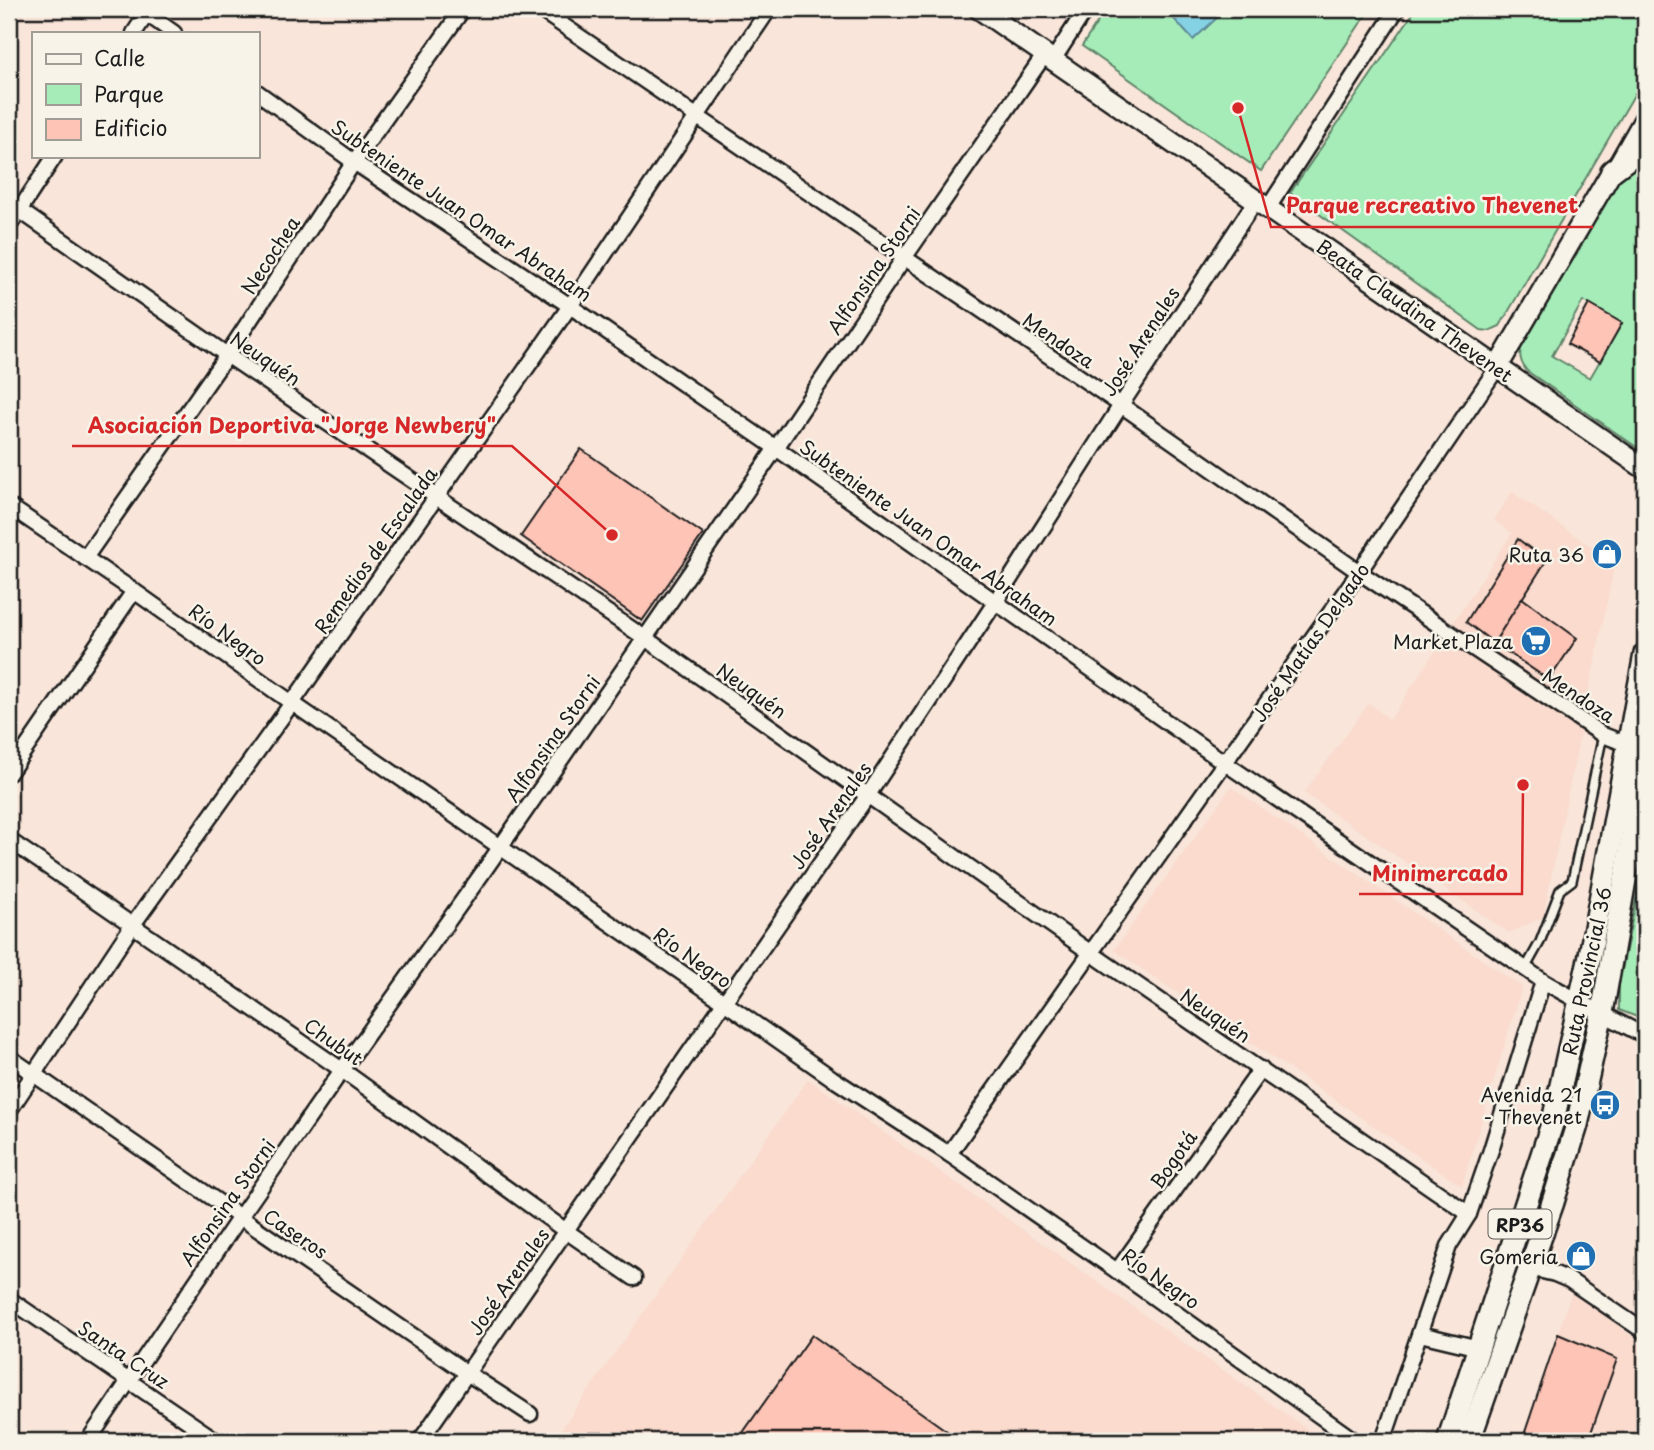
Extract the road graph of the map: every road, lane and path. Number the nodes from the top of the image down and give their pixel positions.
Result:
1 (463, 9) edge
2 (539, 9) edge
3 (769, 9) edge
4 (979, 9) edge
5 (1086, 9) edge
6 (1397, 9) edge
7 (145, 10) edge
8 (134, 32) edge
9 (173, 32) edge
10 (1049, 57) junction
11 (259, 93) edge
12 (1645, 114) edge
13 (696, 117) junction
14 (1645, 146) edge
15 (53, 158) edge
16 (354, 162) junction
17 (1612, 171) junction
18 (1262, 204) junction
19 (14, 206) edge
20 (9, 226) edge
21 (904, 258) junction
22 (570, 306) junction
23 (227, 355) junction
24 (1497, 368) junction
25 (1121, 405) junction
26 (776, 448) junction
27 (1645, 469) edge
28 (436, 497) junction
29 (9, 506) edge
30 (85, 558) junction
31 (1359, 572) junction
32 (134, 591) junction
33 (996, 601) junction
34 (645, 638) junction
35 (1645, 654) edge
36 (292, 703) junction
37 (1603, 735) junction
38 (1629, 745) junction
39 (1225, 764) junction
40 (1645, 764) edge
41 (9, 773) edge
42 (867, 795) junction
43 (1645, 811) edge
44 (9, 840) edge
45 (499, 847) junction
46 (1624, 886) junction
47 (132, 926) junction
48 (1091, 953) junction
49 (1525, 969) junction
50 (1543, 981) junction
51 (724, 1002) junction
52 (1579, 1003) junction
53 (1602, 1013) junction
54 (1645, 1036) edge
55 (9, 1057) edge
56 (1261, 1069) junction
57 (342, 1070) junction
58 (34, 1075) junction
59 (9, 1111) edge
60 (949, 1154) junction
61 (1469, 1214) junction
62 (240, 1217) junction
63 (566, 1231) junction
64 (1530, 1268) junction
65 (1117, 1271) junction
66 (634, 1278) dead end
67 (9, 1299) edge
68 (1645, 1332) edge
69 (1420, 1334) junction
70 (1479, 1348) junction
71 (467, 1373) junction
72 (128, 1380) junction
73 (530, 1414) dead end
74 (88, 1441) edge
75 (216, 1441) edge
76 (420, 1441) edge
77 (1355, 1441) edge
78 (1383, 1441) edge
79 (1448, 1441) edge
80 (1469, 1441) edge

1 - 16 street, Necochea
2 - 13 street, Mendoza
3 - 13 street, Remedios de Escalada
4 - 10 main road, Beata Claudina Thevenet
5 - 10 street, Alfonsina Storni
6 - 18 street, José Arenales
7 - 8 street
7 - 9 street
10 - 18 main road, Beata Claudina Thevenet
10 - 21 street, Alfonsina Storni
11 - 16 street, Subteniente Juan Omar Abraham
12 - 17 street, José Matías Delgado
13 - 21 street, Mendoza
13 - 22 street, Remedios de Escalada
14 - 17 main road
15 - 19 street
16 - 22 street, Subteniente Juan Omar Abraham
16 - 23 street, Necochea
17 - 24 main road, José Matías Delgado
18 - 24 main road, Beata Claudina Thevenet
18 - 25 street, José Arenales
19 - 20 street
19 - 23 street, Neuquén
21 - 25 street, Mendoza
21 - 26 street, Alfonsina Storni
22 - 26 street, Subteniente Juan Omar Abraham
22 - 28 street, Remedios de Escalada
23 - 28 street, Neuquén
23 - 30 street, Necochea
24 - 27 main road, Beata Claudina Thevenet
24 - 31 street, José Matías Delgado
25 - 31 street, Mendoza
25 - 33 street, José Arenales
26 - 33 street, Subteniente Juan Omar Abraham
26 - 34 street, Alfonsina Storni
28 - 34 street, Neuquén
28 - 36 street, Remedios de Escalada
29 - 30 street, Río Negro
30 - 32 street, Río Negro
31 - 37 street, Mendoza
31 - 39 street, José Matías Delgado
32 - 36 street, Río Negro
32 - 41 street
33 - 39 street, Subteniente Juan Omar Abraham
33 - 42 street, José Arenales
34 - 42 street, Neuquén
34 - 45 street, Alfonsina Storni
35 - 38 main road, Ruta Provincial 36 / RP36
36 - 45 street, Río Negro
36 - 47 street, Remedios de Escalada
37 - 38 street, Mendoza
37 - 49 lane
38 - 52 main road, Ruta Provincial 36 / RP36
39 - 48 street, José Matías Delgado
39 - 49 street, Subteniente Juan Omar Abraham
40 - 46 main road, Ruta Provincial 36 / RP36
42 - 48 street, Neuquén
42 - 51 street, José Arenales
43 - 46 main road
44 - 47 street, Chubut
45 - 51 street, Río Negro
45 - 57 street, Alfonsina Storni
46 - 53 main road, Ruta Provincial 36 / RP36
47 - 57 street, Chubut
47 - 58 street, Remedios de Escalada
48 - 56 street, Neuquén
48 - 60 street, José Matías Delgado
49 - 50 street, Subteniente Juan Omar Abraham
50 - 52 street, Subteniente Juan Omar Abraham
50 - 61 street
51 - 60 street, Río Negro
51 - 63 street, José Arenales
52 - 53 street, Subteniente Juan Omar Abraham
52 - 70 main road, Ruta Provincial 36 / RP36
53 - 54 street, Subteniente Juan Omar Abraham
53 - 64 main road, Ruta Provincial 36 / RP36
55 - 58 street, Caseros
56 - 61 street, Neuquén
56 - 65 street, Bogotá
57 - 62 street, Alfonsina Storni
57 - 63 street, Chubut
58 - 59 street, Remedios de Escalada
58 - 62 street, Caseros
60 - 65 street, Río Negro
61 - 69 street
62 - 71 street, Caseros
62 - 72 street, Alfonsina Storni
63 - 66 street, Chubut
63 - 71 street, José Arenales
64 - 68 street
64 - 80 main road, Ruta Provincial 36 / RP36
65 - 77 street, Río Negro
67 - 72 street, Santa Cruz
69 - 70 street
69 - 78 street
70 - 79 main road, Ruta Provincial 36 / RP36
71 - 73 street, Caseros
71 - 76 street, José Arenales
72 - 74 street, Alfonsina Storni
72 - 75 street, Santa Cruz

